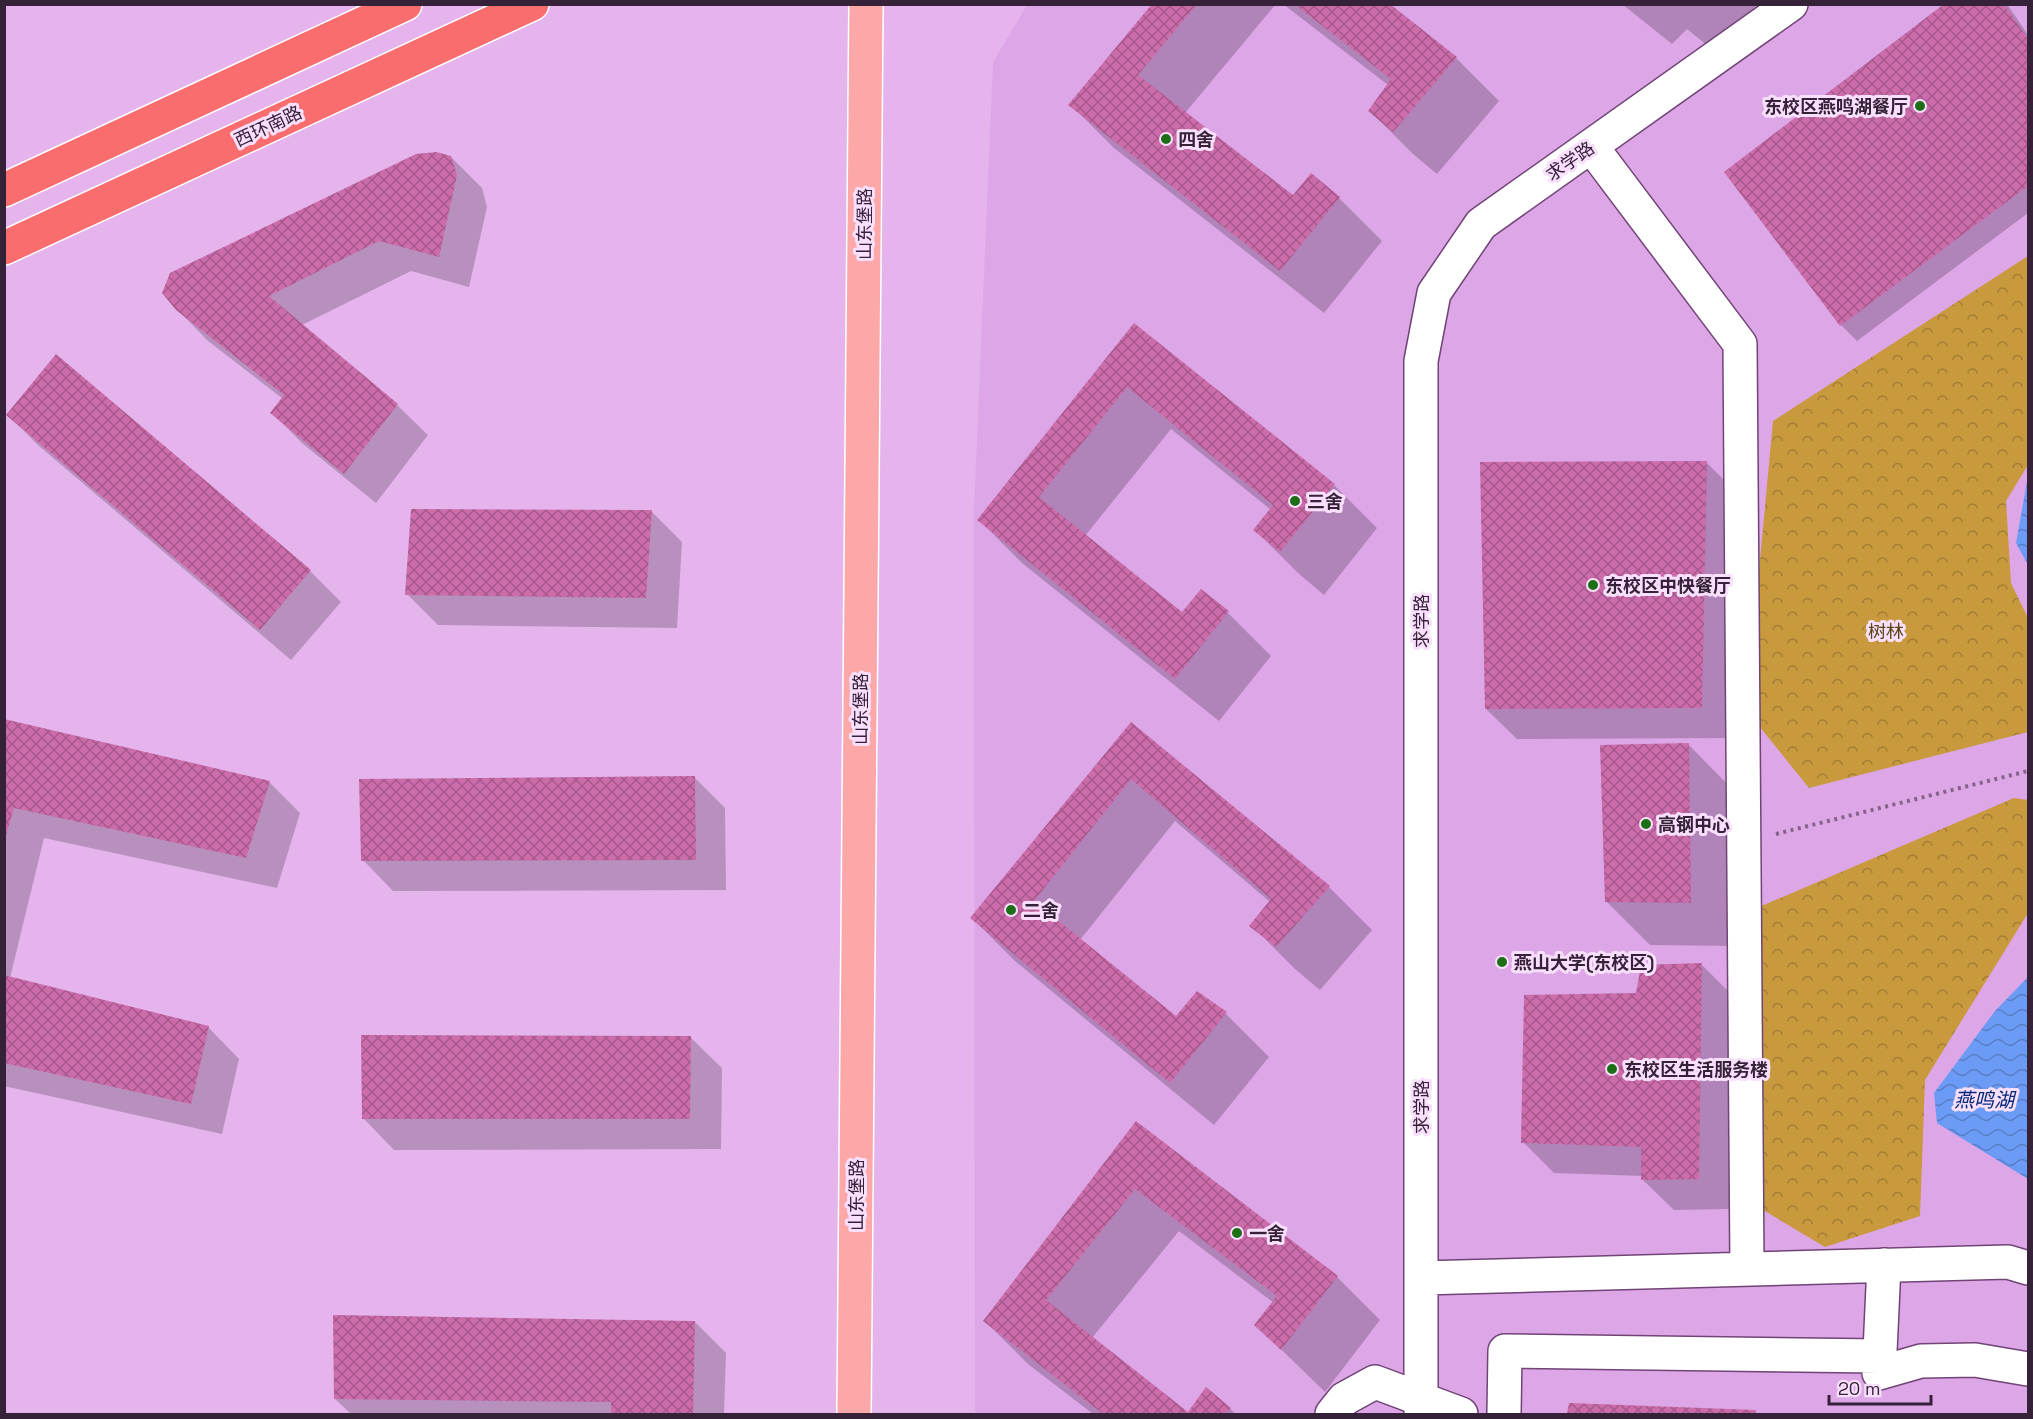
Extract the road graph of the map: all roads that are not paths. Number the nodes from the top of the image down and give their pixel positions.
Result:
1 (405, 4) edge
2 (532, 4) edge
3 (866, 4) edge
4 (1791, 4) edge
5 (1591, 146) junction
6 (4, 190) edge
7 (4, 249) edge
8 (1884, 1265) junction
9 (1747, 1268) junction
10 (2028, 1268) edge
11 (1421, 1278) junction
12 (1880, 1356) junction
13 (2028, 1369) edge
14 (1421, 1407) edge
15 (854, 1414) edge
16 (1332, 1414) edge
17 (1461, 1414) edge
18 (1504, 1414) edge

1 - 6 highway
2 - 7 highway, 西环南路
3 - 15 main road, 山东堡路
4 - 5 street, 求学路
5 - 9 street
5 - 11 street, 求学路
8 - 9 street
8 - 10 street
8 - 12 street
9 - 11 street
11 - 14 street, 求学路
12 - 13 street
12 - 18 street
14 - 16 street
14 - 17 street

